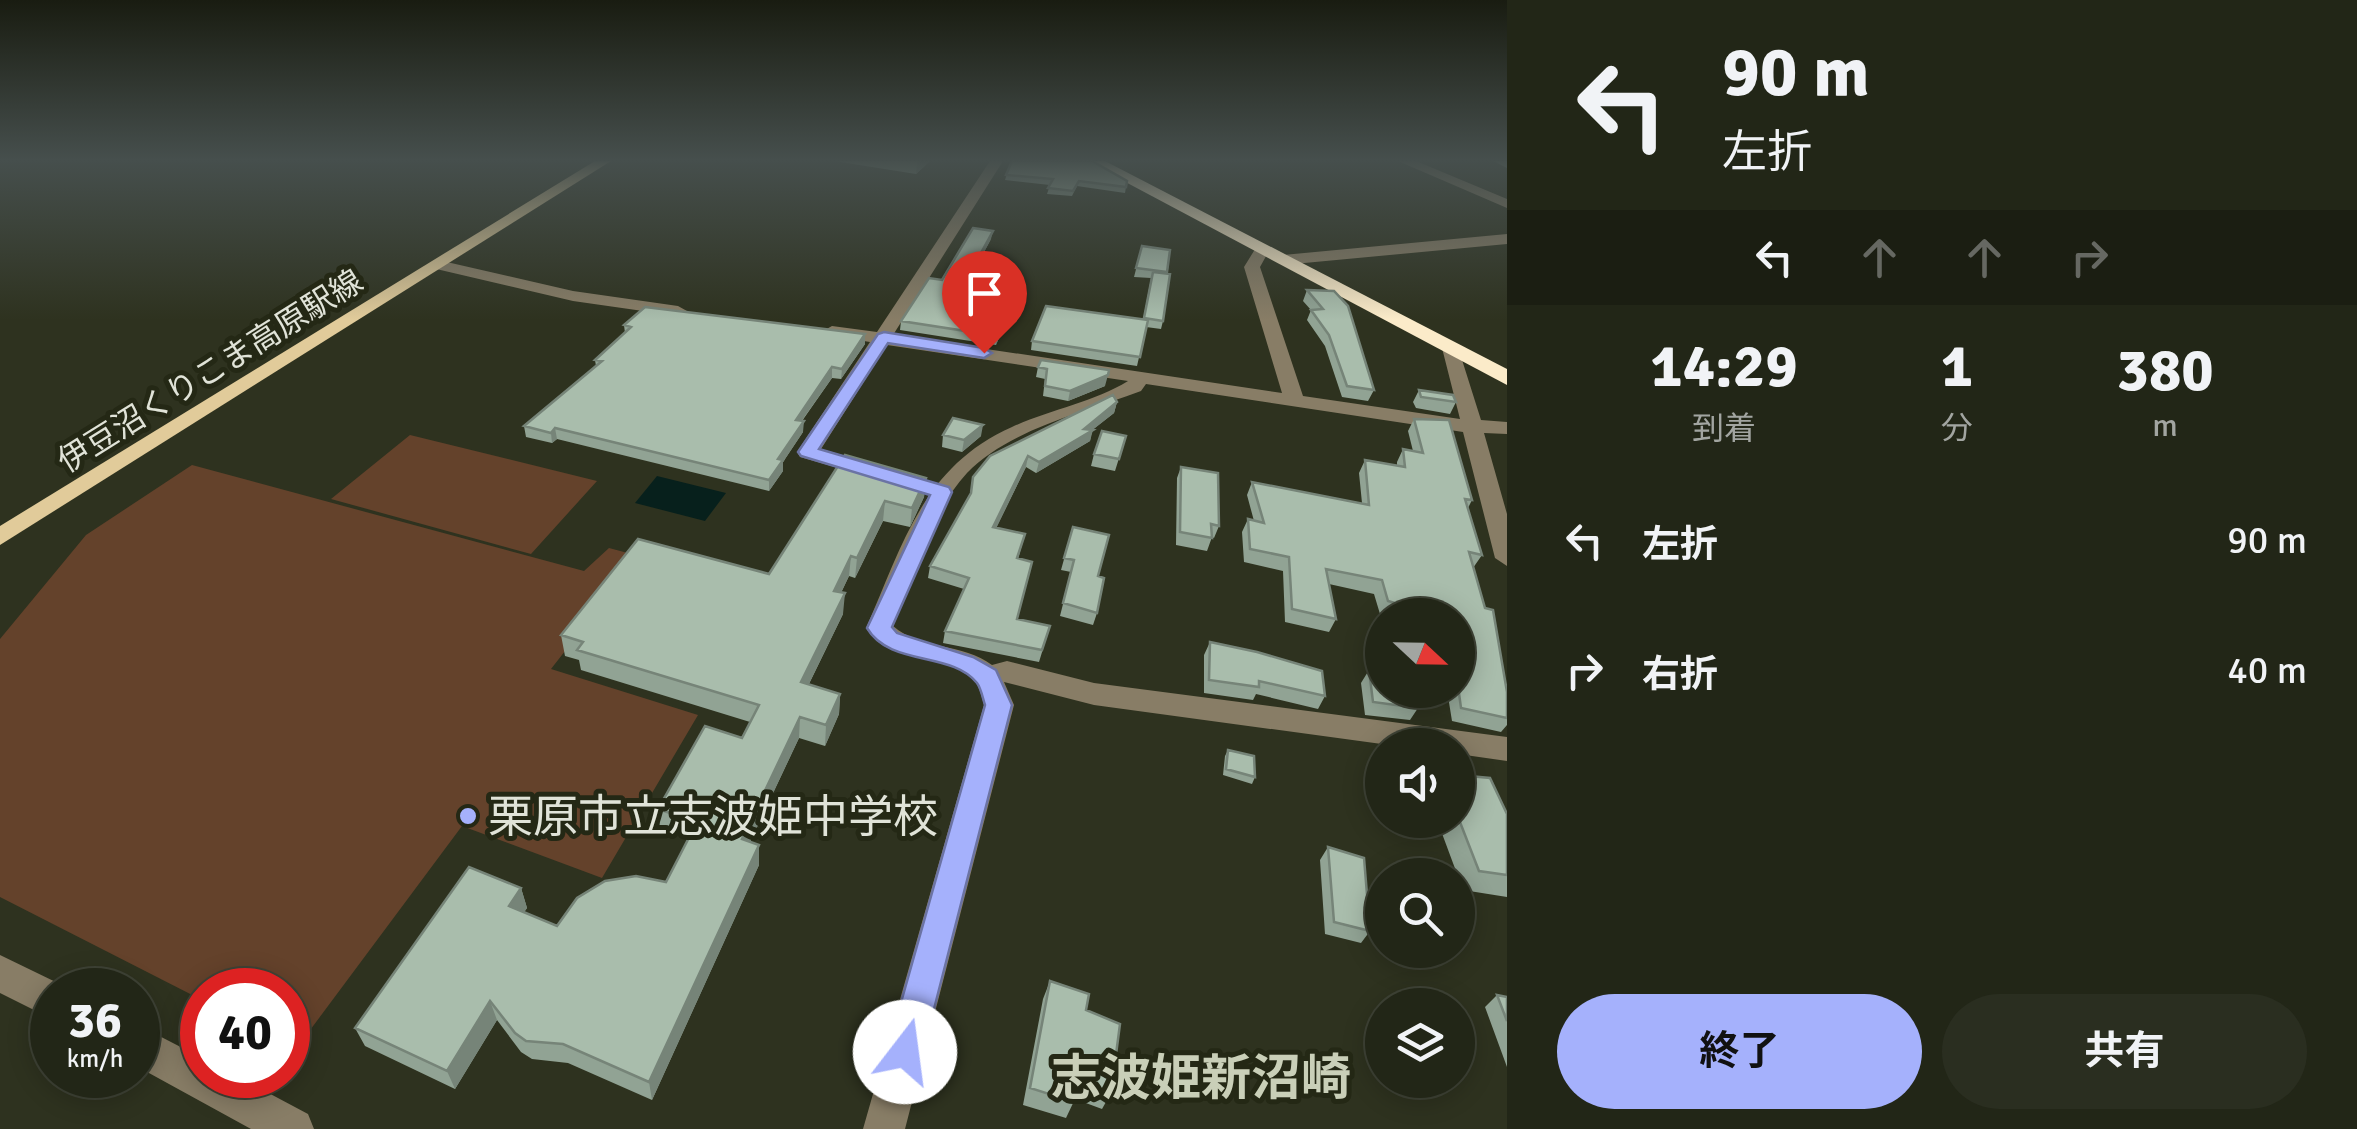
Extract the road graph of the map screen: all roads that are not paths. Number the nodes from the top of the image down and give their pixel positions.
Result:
1 (521, 214) edge
2 (964, 214) edge
3 (1193, 214) edge
4 (1507, 238) edge
5 (1262, 249) junction
6 (1283, 260) junction
7 (438, 265) junction
8 (688, 312) edge
9 (806, 327) edge
10 (884, 337) junction
11 (1450, 348) junction
12 (1141, 375) junction
13 (1507, 378) edge
14 (1294, 398) junction
15 (1470, 424) junction
16 (1507, 428) edge
17 (892, 477) edge
18 (0, 537) edge
19 (1507, 558) edge
20 (987, 676) junction
21 (1507, 749) edge
22 (0, 972) edge
23 (30, 988) edge
24 (160, 1058) edge
25 (293, 1129) edge
26 (884, 1129) edge

1 - 7 main road, 伊豆沼くりこま高原駅線
2 - 10 street
3 - 5 highway
4 - 6 street
5 - 6 highway
5 - 14 street
6 - 11 highway
7 - 8 street
7 - 18 main road, 伊豆沼くりこま高原駅線
9 - 10 street
10 - 12 street
10 - 17 street
11 - 13 highway
11 - 15 street
12 - 14 street
12 - 20 street
14 - 15 street
15 - 16 street
15 - 19 street
20 - 21 street
20 - 26 street
22 - 23 street
24 - 25 street

